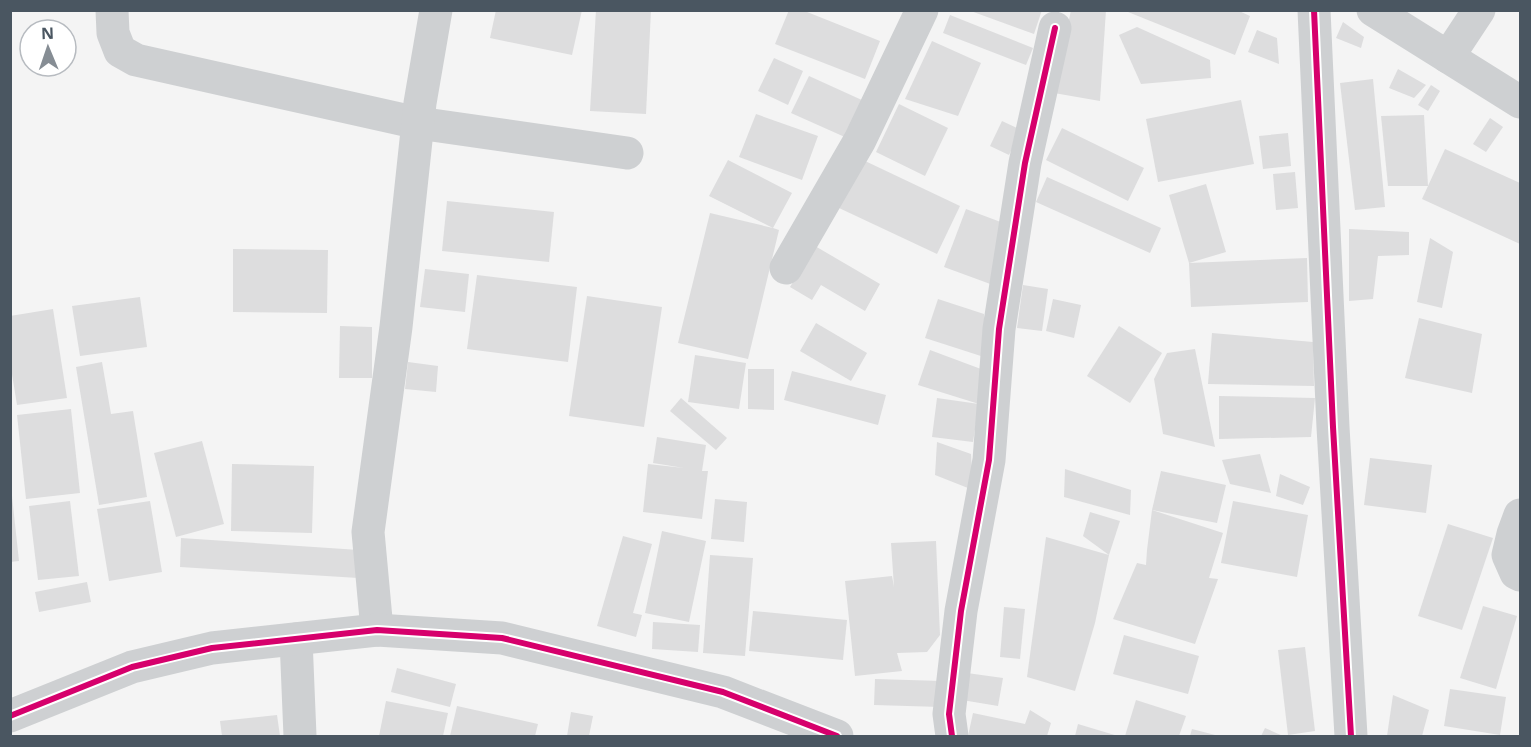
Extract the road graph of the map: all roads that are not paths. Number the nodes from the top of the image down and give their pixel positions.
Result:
1 (112, 10) edge
2 (436, 10) edge
3 (922, 10) edge
4 (1314, 10) edge
5 (1373, 10) edge
6 (1479, 10) edge
7 (1055, 28) dead end
8 (1448, 57) junction
9 (1521, 102) edge
10 (418, 123) junction
11 (627, 153) dead end
12 (786, 268) dead end
13 (1521, 514) edge
14 (1521, 575) edge
15 (376, 630) junction
16 (296, 639) junction
17 (10, 716) edge
18 (300, 736) edge
19 (837, 736) edge
20 (952, 736) edge
21 (1351, 736) edge

1 - 10 street
2 - 10 street
3 - 12 street
4 - 21 street
5 - 8 street
6 - 8 street
7 - 20 street
8 - 9 street
10 - 11 street
10 - 15 street
13 - 14 street
15 - 16 street
15 - 19 street
16 - 17 street
16 - 18 street

